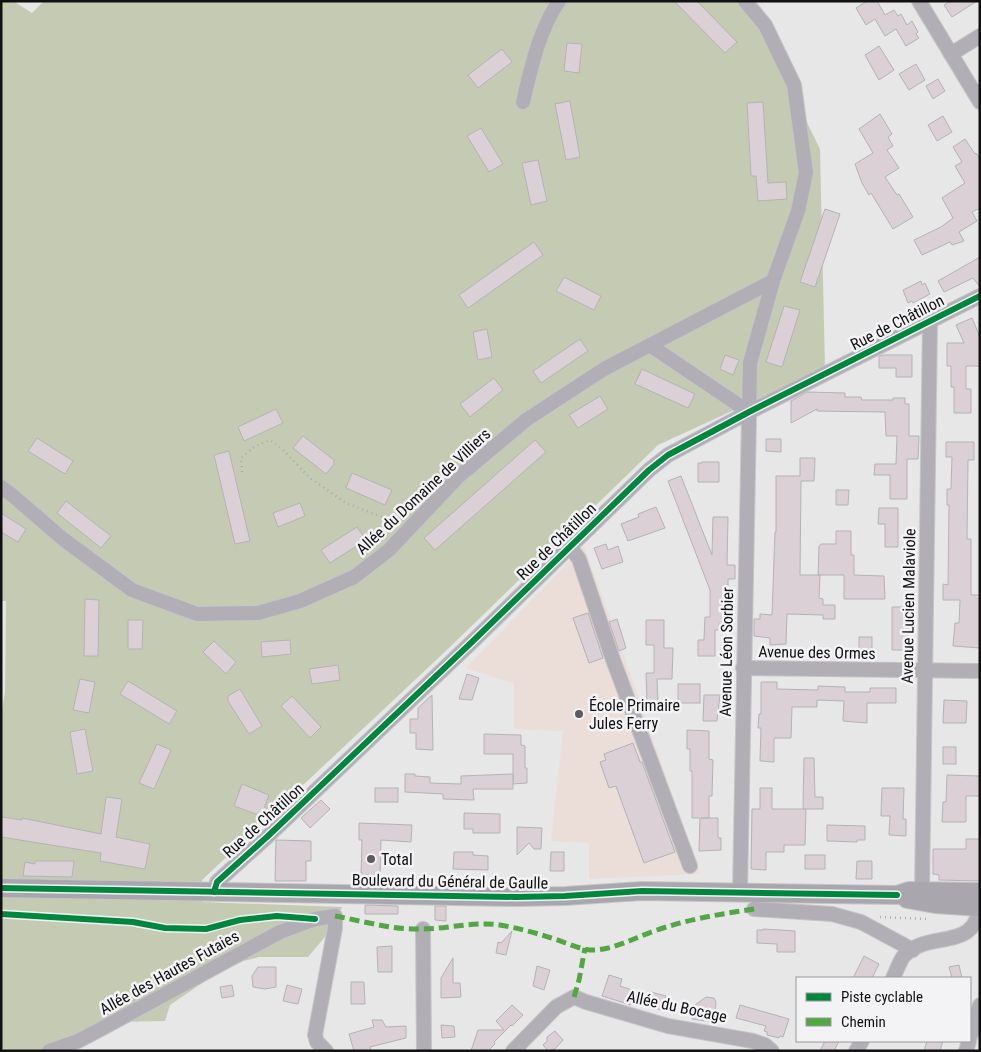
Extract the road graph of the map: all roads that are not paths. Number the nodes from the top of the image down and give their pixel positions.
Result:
1 (560, 1) edge
2 (745, 1) edge
3 (919, 1) edge
4 (980, 36) edge
5 (950, 54) junction
6 (523, 102) dead end
7 (980, 102) edge
8 (773, 281) junction
9 (980, 296) edge
10 (930, 321) junction
11 (651, 346) junction
12 (749, 412) junction
13 (1, 487) edge
14 (570, 547) junction
15 (743, 668) junction
16 (925, 670) junction
17 (980, 670) edge
18 (690, 866) dead end
19 (1, 888) edge
20 (922, 891) junction
21 (214, 892) junction
22 (740, 892) junction
23 (980, 892) edge
24 (897, 894) junction
25 (980, 901) edge
26 (980, 907) edge
27 (754, 909) dead end
28 (423, 930) dead end
29 (913, 950) junction
30 (893, 977) edge
31 (980, 1004) edge
32 (971, 1034) edge
33 (49, 1051) edge
34 (326, 1051) edge
35 (424, 1051) edge
36 (512, 1051) edge
37 (772, 1051) edge

1 - 6 street
2 - 8 street
3 - 5 street
4 - 5 street
5 - 7 street
8 - 11 street, Allée du Domaine de Villiers
8 - 12 street
9 - 10 street, Rue de Châtillon
10 - 12 street, Rue de Châtillon
10 - 16 street, Avenue Lucien Malaviole
11 - 12 street
11 - 13 street, Allée du Domaine de Villiers
12 - 14 street, Rue de Châtillon
12 - 15 street, Avenue Léon Sorbier
14 - 18 street
14 - 21 street, Rue de Châtillon
15 - 16 street, Avenue des Ormes
15 - 22 street, Avenue Léon Sorbier
16 - 17 street, Avenue des Ormes
16 - 20 street, Avenue Lucien Malaviole
19 - 21 main road, Boulevard du Général de Gaulle
20 - 23 main road, Boulevard du Général de Gaulle
20 - 24 main road, Boulevard du Général de Gaulle
21 - 22 main road, Boulevard du Général de Gaulle
22 - 24 main road, Boulevard du Général de Gaulle
24 - 26 main road, Boulevard du Général de Gaulle
25 - 26 street
26 - 29 street
27 - 29 street
28 - 35 street
29 - 30 street
31 - 32 street
33 - 34 street, Allée des Hautes Futaies
36 - 37 street, Allée du Bocage

